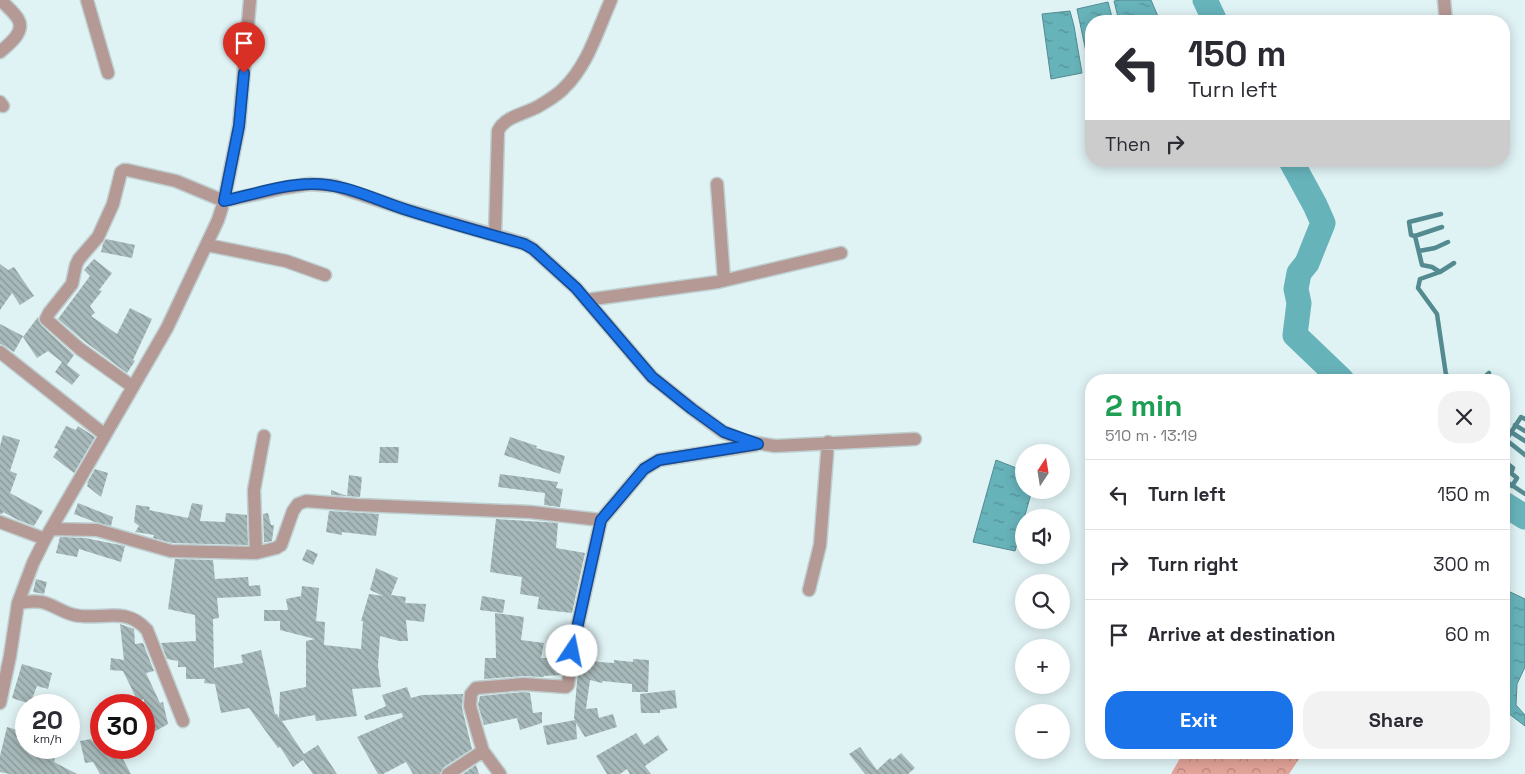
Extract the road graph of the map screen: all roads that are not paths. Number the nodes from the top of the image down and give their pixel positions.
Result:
1 (1, 0) edge
2 (86, 0) edge
3 (250, 0) edge
4 (611, 0) edge
5 (1444, 0) edge
6 (1445, 15) edge
7 (0, 52) edge
8 (108, 73) dead end
9 (717, 184) dead end
10 (224, 201) junction
11 (495, 235) junction
12 (207, 245) junction
13 (841, 253) dead end
14 (325, 275) dead end
15 (724, 280) junction
16 (586, 300) junction
17 (0, 352) edge
18 (133, 387) junction
19 (105, 435) junction
20 (264, 436) dead end
21 (915, 439) dead end
22 (828, 442) junction
23 (758, 444) junction
24 (601, 520) junction
25 (0, 522) edge
26 (48, 534) junction
27 (256, 553) junction
28 (809, 590) dead end
29 (18, 602) junction
30 (0, 702) edge
31 (183, 721) dead end
32 (483, 752) junction
33 (448, 774) edge
34 (500, 774) edge

1 - 7 street
2 - 8 street
3 - 10 street
4 - 11 street
5 - 6 street
9 - 15 street
10 - 11 street
10 - 12 street
10 - 18 street
11 - 16 street
12 - 14 street
12 - 18 street
13 - 15 street
15 - 16 street
16 - 23 street
17 - 19 street
18 - 19 street
19 - 26 street
20 - 27 street
21 - 22 street
22 - 23 street
22 - 28 street
23 - 24 street
24 - 27 street
24 - 32 street
25 - 26 street
26 - 27 street
26 - 29 street
29 - 30 street
29 - 31 street
32 - 33 street
32 - 34 street

